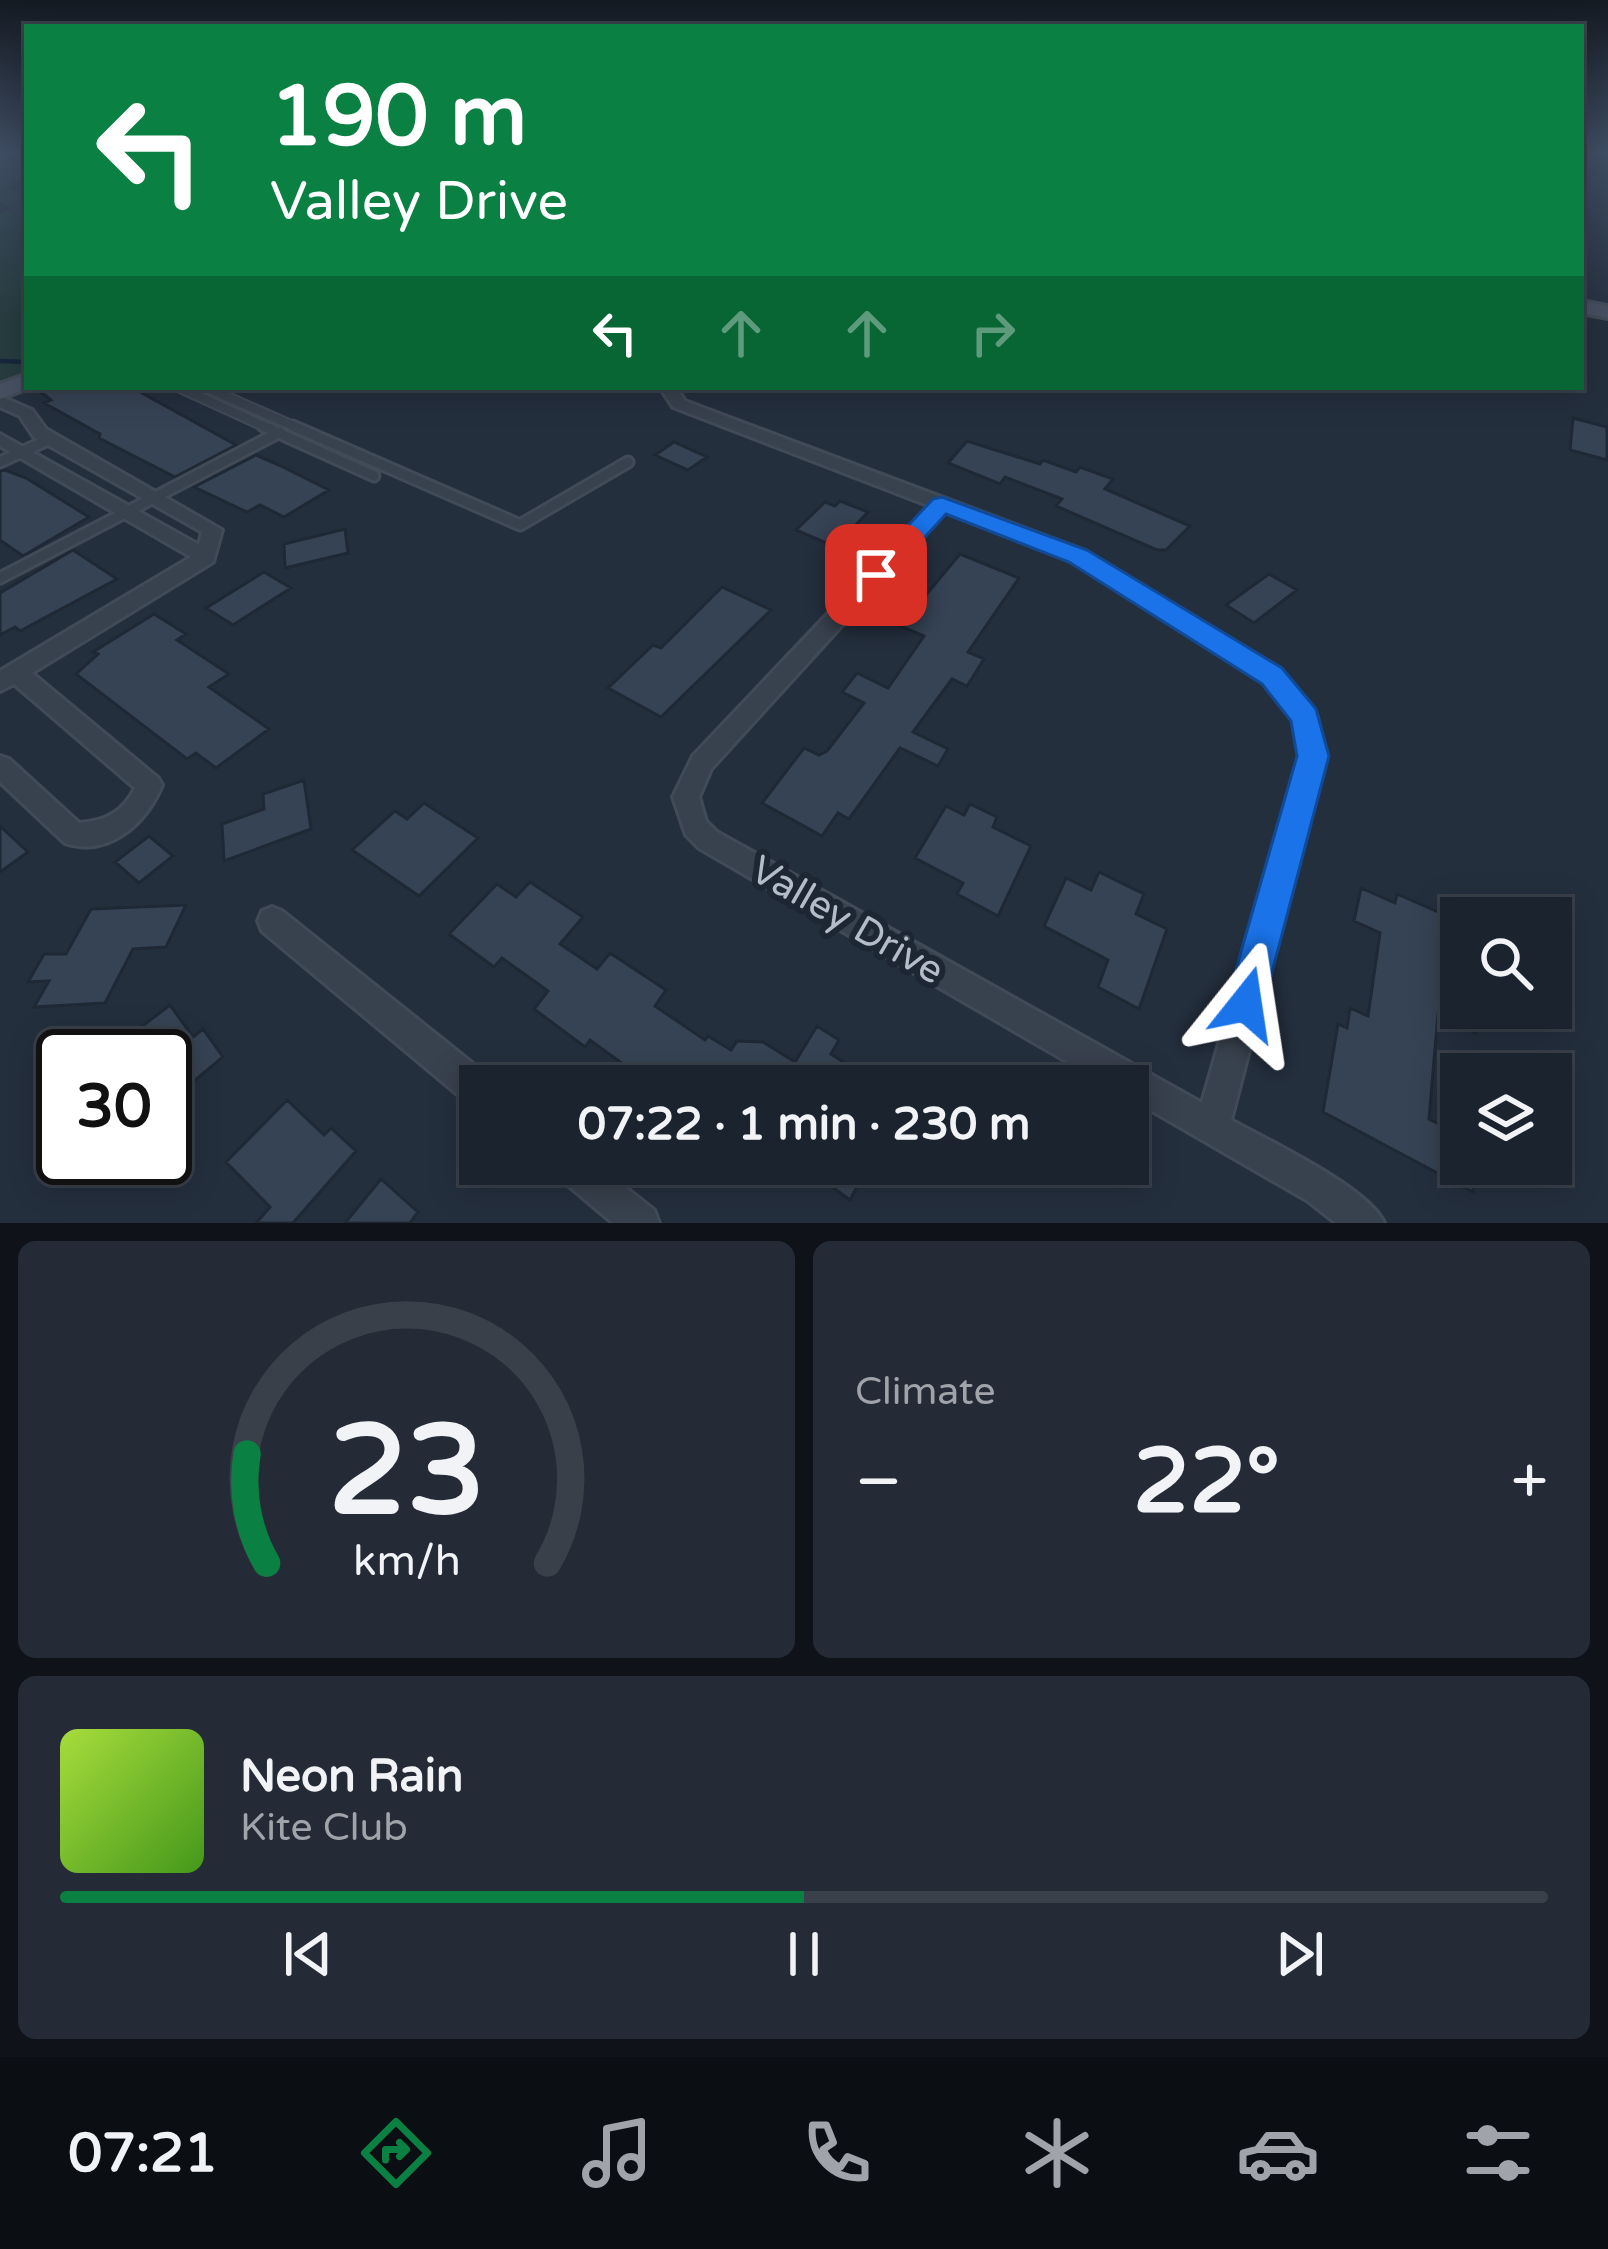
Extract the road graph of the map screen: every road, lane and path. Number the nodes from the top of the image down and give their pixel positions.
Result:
1 (185, 390) edge
2 (212, 390) edge
3 (670, 390) edge
4 (0, 401) edge
5 (280, 432) junction
6 (0, 439) edge
7 (50, 439) junction
8 (25, 451) junction
9 (0, 462) edge
10 (628, 462) dead end
11 (374, 476) dead end
12 (155, 498) junction
13 (942, 504) junction
14 (129, 511) junction
15 (206, 557) junction
16 (0, 578) edge
17 (8, 678) edge
18 (0, 766) edge
19 (272, 921) dead end
20 (459, 1074) edge
21 (1212, 1127) junction
22 (595, 1185) edge
23 (641, 1223) edge
24 (1366, 1223) edge

1 - 5 lane
2 - 10 lane
3 - 13 street
4 - 7 street
5 - 11 lane
5 - 12 lane
6 - 8 street
7 - 8 lane
7 - 12 street
8 - 9 lane
8 - 14 street
12 - 14 lane
12 - 15 street
13 - 21 street
13 - 21 street, Valley Drive
14 - 15 street
14 - 16 lane
15 - 17 street
17 - 18 street
19 - 20 street
21 - 24 street, Valley Drive
22 - 23 street

